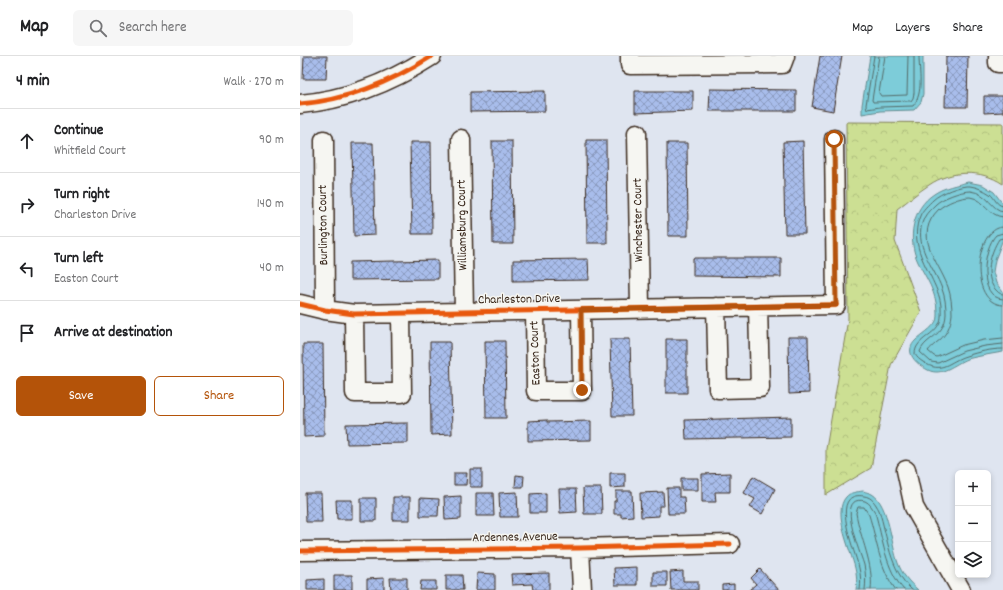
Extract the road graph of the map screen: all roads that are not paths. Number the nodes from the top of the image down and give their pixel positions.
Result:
1 (432, 56) edge
2 (630, 56) edge
3 (785, 56) edge
4 (998, 56) edge
5 (1003, 63) edge
6 (300, 104) edge
7 (637, 133) dead end
8 (461, 139) dead end
9 (834, 139) dead end
10 (324, 140) dead end
11 (300, 304) edge
12 (758, 306) junction
13 (716, 307) junction
14 (640, 308) junction
15 (325, 310) junction
16 (535, 310) junction
17 (581, 310) junction
18 (464, 312) junction
19 (401, 313) junction
20 (354, 314) junction
21 (906, 470) dead end
22 (730, 544) dead end
23 (580, 548) junction
24 (300, 551) edge
25 (582, 590) edge
26 (961, 590) edge

1 - 6 street
2 - 3 street
4 - 5 street
7 - 14 street, Winchester Court
8 - 18 street, Williamsburg Court
9 - 12 street, Charleston Drive
10 - 15 street, Burlington Court
11 - 15 street, Charleston Drive
12 - 13 street, Charleston Drive
12 - 13 street
13 - 14 street, Charleston Drive
14 - 17 street, Charleston Drive
15 - 20 street, Charleston Drive
16 - 17 street, Charleston Drive
16 - 17 street, Easton Court
16 - 18 street, Charleston Drive
18 - 19 street, Charleston Drive
19 - 20 street, Charleston Drive
19 - 20 street
21 - 26 street
22 - 23 street, Ardennes Avenue
23 - 24 street, Ardennes Avenue
23 - 25 street

